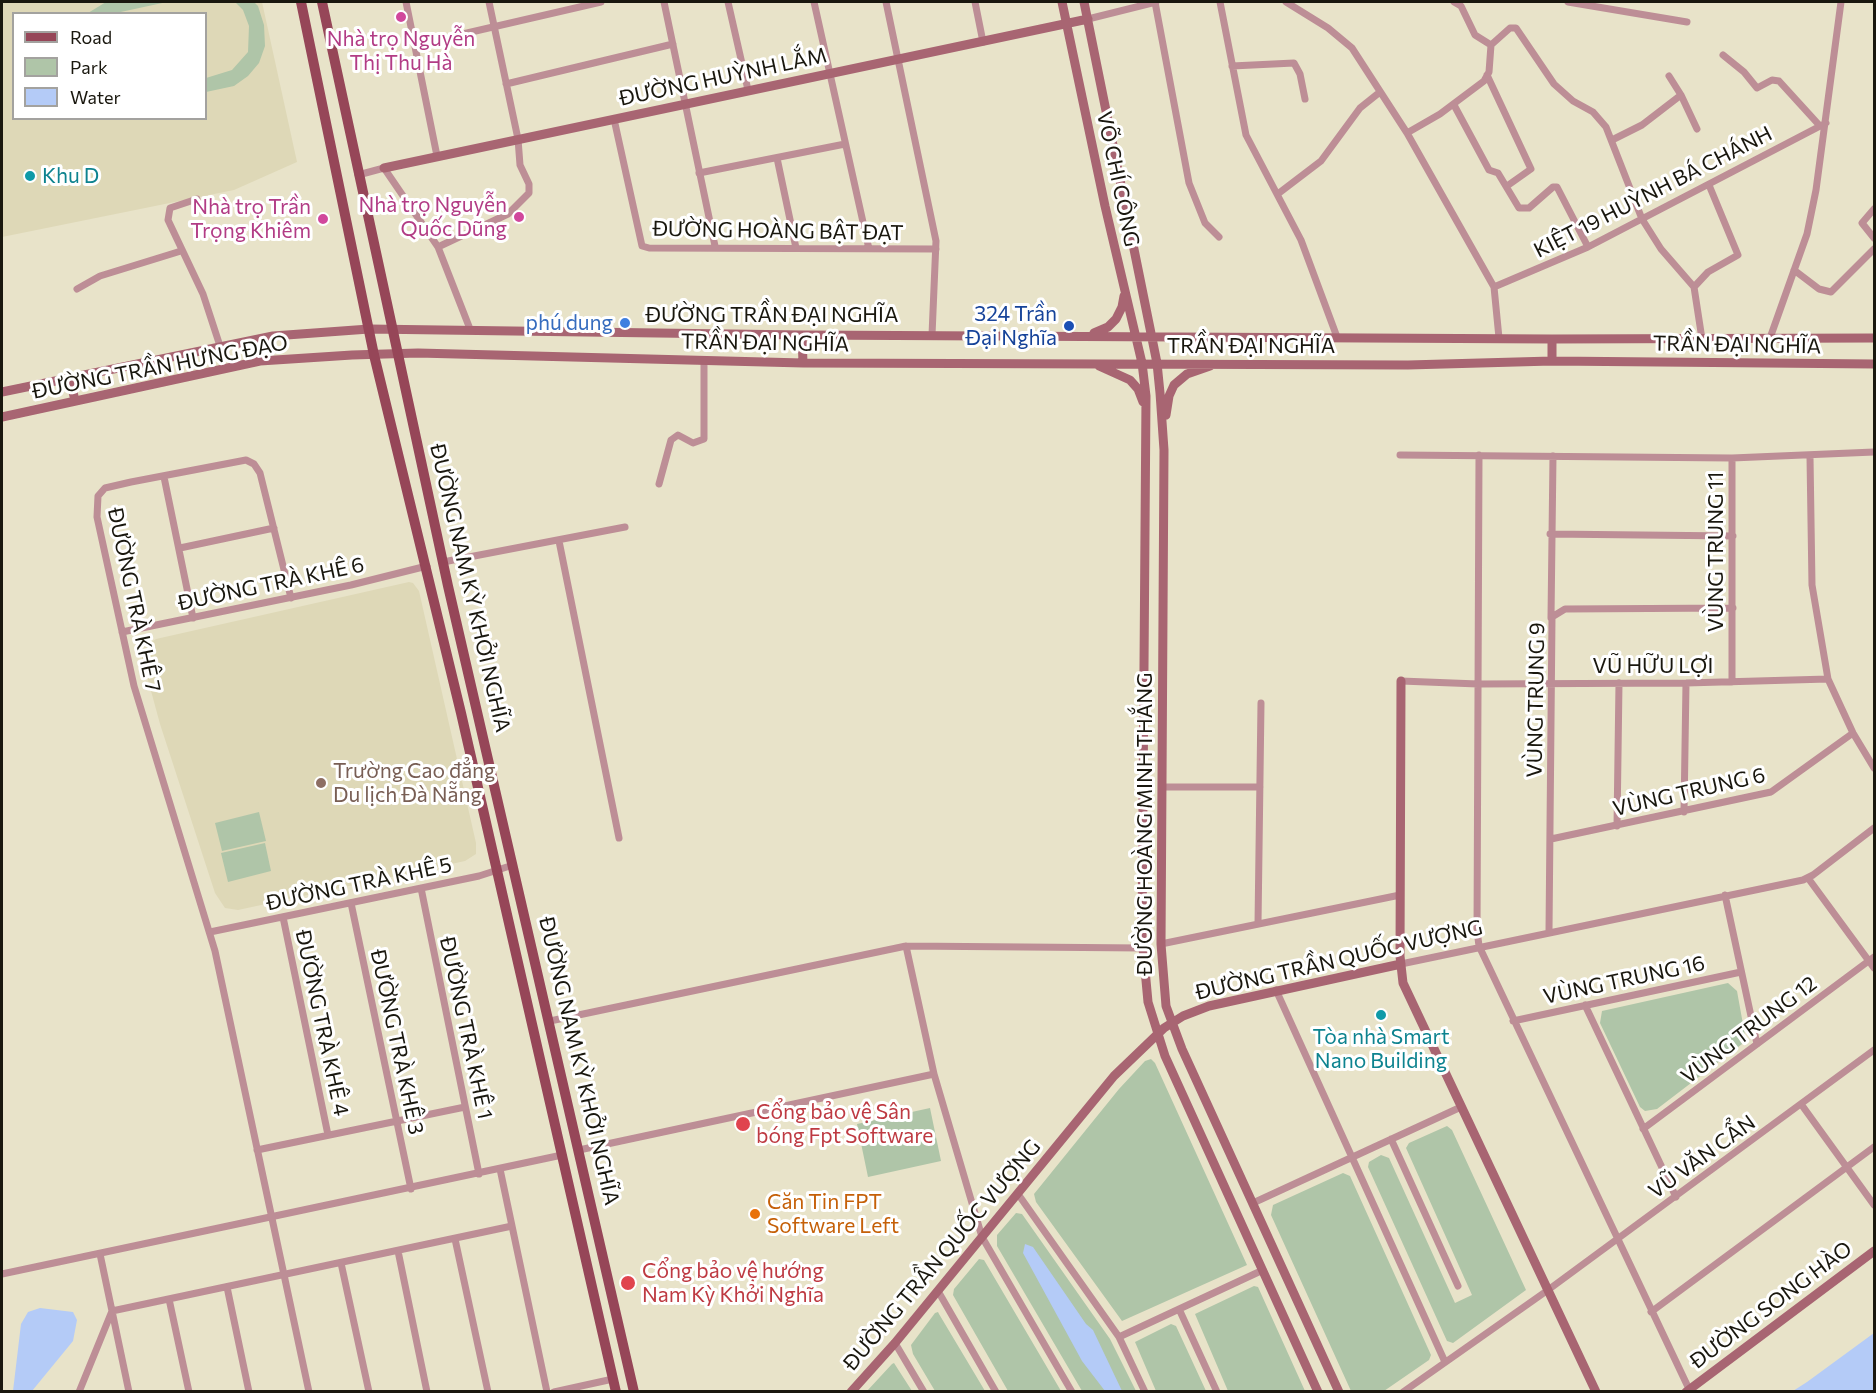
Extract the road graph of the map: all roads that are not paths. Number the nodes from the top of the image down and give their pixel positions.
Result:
1 (301, 2) edge
2 (322, 2) edge
3 (406, 2) edge
4 (489, 2) edge
5 (601, 2) edge
6 (664, 2) edge
7 (728, 2) edge
8 (814, 2) edge
9 (885, 2) edge
10 (975, 2) edge
11 (1062, 2) edge
12 (1084, 2) edge
13 (1155, 2) edge
14 (1220, 2) edge
15 (1286, 2) edge
16 (1454, 2) edge
17 (1568, 2) edge
18 (1841, 2) edge
19 (1092, 18) junction
20 (1687, 22) dead end
21 (1067, 23) junction
22 (494, 27) junction
23 (983, 42) junction
24 (673, 44) junction
25 (415, 45) junction
26 (1491, 45) junction
27 (1724, 56) dead end
28 (897, 60) junction
29 (1232, 66) junction
30 (829, 73) junction
31 (1487, 75) junction
32 (1669, 76) dead end
33 (506, 84) junction
34 (748, 90) junction
35 (1380, 92) junction
36 (1681, 95) junction
37 (1305, 99) dead end
38 (684, 103) junction
39 (1454, 105) junction
40 (614, 119) junction
41 (1823, 124) junction
42 (1697, 129) dead end
43 (1407, 133) junction
44 (518, 139) junction
45 (1612, 140) junction
46 (845, 144) junction
47 (437, 156) junction
48 (777, 158) junction
49 (384, 168) junction
50 (699, 173) junction
51 (358, 175) junction
52 (1709, 185) junction
53 (1507, 186) junction
54 (1279, 193) junction
55 (197, 199) dead end
56 (1875, 209) edge
57 (1642, 219) junction
58 (1219, 237) dead end
59 (1875, 238) edge
60 (715, 246) junction
61 (438, 247) junction
62 (1588, 247) junction
63 (796, 248) junction
64 (869, 249) junction
65 (936, 249) junction
66 (1875, 249) edge
67 (181, 251) junction
68 (1794, 270) junction
69 (1123, 284) junction
70 (1494, 287) junction
71 (1694, 287) junction
72 (77, 289) dead end
73 (369, 329) junction
74 (392, 329) junction
75 (470, 329) junction
76 (802, 335) junction
77 (932, 335) junction
78 (1085, 335) junction
79 (1136, 335) junction
80 (1151, 335) junction
81 (1174, 335) joint
82 (1337, 337) junction
83 (1500, 338) junction
84 (1770, 338) junction
85 (1875, 338) edge
86 (1552, 339) junction
87 (1702, 339) junction
88 (220, 345) junction
89 (374, 355) junction
90 (398, 355) junction
91 (704, 360) junction
92 (1552, 361) junction
93 (803, 363) junction
94 (1091, 363) junction
95 (1142, 363) junction
96 (1157, 363) junction
97 (1227, 363) junction
98 (1875, 364) edge
99 (70, 378) junction
100 (2, 392) edge
101 (75, 401) junction
102 (1146, 416) junction
103 (2, 417) edge
104 (1164, 450) junction
105 (1875, 452) edge
106 (1479, 454) junction
107 (1400, 455) dead end
108 (1553, 456) junction
109 (1810, 457) junction
110 (1732, 458) junction
111 (164, 477) junction
112 (659, 484) dead end
113 (625, 527) dead end
114 (273, 528) junction
115 (1550, 534) junction
116 (1733, 536) junction
117 (560, 541) junction
118 (180, 548) junction
119 (443, 562) junction
120 (427, 566) junction
121 (291, 598) junction
122 (1733, 608) junction
123 (194, 618) junction
124 (1551, 619) junction
125 (122, 632) junction
126 (1828, 678) junction
127 (1401, 681) joint
128 (1732, 682) junction
129 (1551, 683) junction
130 (1619, 683) junction
131 (1686, 683) junction
132 (1478, 684) junction
133 (1261, 703) dead end
134 (1853, 733) junction
135 (1875, 768) edge
136 (1144, 786) junction
137 (1162, 787) junction
138 (1260, 787) junction
139 (1684, 812) junction
140 (1617, 826) junction
141 (1875, 828) edge
142 (619, 838) dead end
143 (1551, 839) junction
144 (513, 865) junction
145 (496, 870) junction
146 (1808, 878) junction
147 (421, 888) junction
148 (1400, 895) junction
149 (1725, 895) junction
150 (351, 903) junction
151 (283, 917) junction
152 (1258, 924) junction
153 (1549, 931) junction
154 (210, 932) junction
155 (1161, 944) junction
156 (906, 946) junction
157 (1479, 946) junction
158 (1142, 948) junction
159 (1872, 959) edge
160 (1401, 964) junction
161 (1875, 968) edge
162 (1741, 972) junction
163 (1276, 990) junction
164 (1585, 1005) junction
165 (550, 1021) junction
166 (1513, 1021) junction
167 (1171, 1023) junction
168 (1156, 1035) junction
169 (1756, 1044) junction
170 (1875, 1050) edge
171 (934, 1074) junction
172 (1801, 1104) junction
173 (465, 1107) junction
174 (1461, 1107) junction
175 (397, 1121) junction
176 (1643, 1129) junction
177 (328, 1135) junction
178 (1391, 1139) junction
179 (1875, 1147) edge
180 (257, 1150) junction
181 (579, 1150) junction
182 (562, 1155) junction
183 (1352, 1157) junction
184 (1847, 1167) junction
185 (500, 1169) junction
186 (479, 1174) junction
187 (411, 1189) junction
188 (1018, 1194) junction
189 (1676, 1197) junction
190 (1253, 1203) junction
191 (1875, 1204) edge
192 (1236, 1210) junction
193 (272, 1218) junction
194 (512, 1226) junction
195 (982, 1237) junction
196 (455, 1239) junction
197 (1616, 1239) junction
198 (398, 1251) junction
199 (1875, 1251) edge
200 (100, 1254) junction
201 (341, 1263) junction
202 (1263, 1270) junction
203 (2, 1274) edge
204 (284, 1275) junction
205 (1458, 1286) dead end
206 (227, 1287) junction
207 (1548, 1290) junction
208 (938, 1291) junction
209 (169, 1299) junction
210 (1179, 1309) junction
211 (112, 1311) junction
212 (1652, 1312) junction
213 (1119, 1337) junction
214 (896, 1343) junction
215 (1445, 1362) junction
216 (613, 1378) junction
217 (1687, 1390) edge
218 (79, 1392) edge
219 (129, 1392) edge
220 (189, 1392) edge
221 (249, 1392) edge
222 (309, 1392) edge
223 (369, 1392) edge
224 (428, 1392) edge
225 (488, 1392) edge
226 (547, 1392) edge
227 (554, 1392) edge
228 (616, 1392) edge
229 (634, 1392) edge
230 (851, 1392) edge
231 (924, 1392) edge
232 (996, 1392) edge
233 (1072, 1392) edge
234 (1145, 1392) edge
235 (1217, 1392) edge
236 (1318, 1392) edge
237 (1339, 1392) edge
238 (1403, 1392) edge
239 (1596, 1392) edge

1 - 73 main road, ĐƯỜNG NAM KỲ KHỞI NGHĨA
2 - 51 main road, ĐƯỜNG NAM KỲ KHỞI NGHĨA
3 - 25 street
4 - 22 street
5 - 22 street
6 - 24 street
7 - 34 street
8 - 30 street
9 - 28 street
10 - 23 street
11 - 21 main road, VÕ CHÍ CÔNG
12 - 19 main road, VÕ CHÍ CÔNG
13 - 19 street
13 - 58 street
14 - 29 street
15 - 35 street
16 - 26 street
17 - 20 street
18 - 41 street
19 - 21 main road, ĐƯỜNG HUỲNH LẮM
19 - 80 main road, VÕ CHÍ CÔNG
21 - 23 main road, ĐƯỜNG HUỲNH LẮM
21 - 69 main road, VÕ CHÍ CÔNG
22 - 25 street
22 - 33 street
23 - 28 main road, ĐƯỜNG HUỲNH LẮM
24 - 33 street
24 - 38 street
25 - 47 street
26 - 31 street
26 - 45 street
27 - 41 street
28 - 30 main road, ĐƯỜNG HUỲNH LẮM
28 - 65 street
29 - 37 street
29 - 54 street
30 - 34 main road, ĐƯỜNG HUỲNH LẮM
30 - 46 street
31 - 39 street
31 - 53 street
32 - 36 street
33 - 44 street
34 - 38 main road, ĐƯỜNG HUỲNH LẮM
35 - 43 street
35 - 54 street
36 - 42 street
36 - 45 street
38 - 40 main road, ĐƯỜNG HUỲNH LẮM
38 - 50 street
39 - 43 street
39 - 53 street
40 - 44 main road, ĐƯỜNG HUỲNH LẮM
40 - 60 street, ĐƯỜNG HOÀNG BẬT ĐẠT
41 - 52 street, KIỆT 19 HUỲNH BÁ CHÁNH
41 - 68 street
43 - 70 street
44 - 47 main road, ĐƯỜNG HUỲNH LẮM
44 - 61 street
45 - 57 street
46 - 48 street
46 - 64 street
47 - 49 main road, ĐƯỜNG HUỲNH LẮM
48 - 50 street
48 - 63 street
49 - 51 street, ĐƯỜNG HUỲNH LẮM
49 - 61 street
50 - 60 street
51 - 74 main road, ĐƯỜNG NAM KỲ KHỞI NGHĨA
52 - 57 street, KIỆT 19 HUỲNH BÁ CHÁNH
52 - 71 street
53 - 62 street
54 - 82 street
55 - 67 street
56 - 59 street
57 - 62 street, KIỆT 19 HUỲNH BÁ CHÁNH
57 - 71 street
60 - 63 street, ĐƯỜNG HOÀNG BẬT ĐẠT
61 - 75 street
62 - 70 street, KIỆT 19 HUỲNH BÁ CHÁNH
63 - 64 street, ĐƯỜNG HOÀNG BẬT ĐẠT
64 - 65 street, ĐƯỜNG HOÀNG BẬT ĐẠT
65 - 77 street
66 - 68 street
67 - 72 street
67 - 88 street
68 - 84 street
69 - 78 main road
69 - 79 main road, VÕ CHÍ CÔNG
70 - 83 street
71 - 87 street
73 - 74 main road, ĐƯỜNG TRẦN ĐẠI NGHĨA
73 - 88 main road, ĐƯỜNG TRẦN HƯNG ĐẠO
73 - 89 main road, ĐƯỜNG NAM KỲ KHỞI NGHĨA
74 - 75 main road, ĐƯỜNG TRẦN ĐẠI NGHĨA
74 - 90 main road, ĐƯỜNG NAM KỲ KHỞI NGHĨA
75 - 76 main road, ĐƯỜNG TRẦN ĐẠI NGHĨA
76 - 77 main road, ĐƯỜNG TRẦN ĐẠI NGHĨA
76 - 93 main road
77 - 78 main road, ĐƯỜNG TRẦN ĐẠI NGHĨA
78 - 79 main road, ĐƯỜNG TRẦN ĐẠI NGHĨA
79 - 80 main road, ĐƯỜNG TRẦN ĐẠI NGHĨA
79 - 95 main road, VÕ CHÍ CÔNG
80 - 81 main road, ĐƯỜNG TRẦN ĐẠI NGHĨA
80 - 96 main road, VÕ CHÍ CÔNG
81 - 82 main road, TRẦN ĐẠI NGHĨA
82 - 83 main road, TRẦN ĐẠI NGHĨA
83 - 86 main road, TRẦN ĐẠI NGHĨA
84 - 85 main road, TRẦN ĐẠI NGHĨA
84 - 87 main road, TRẦN ĐẠI NGHĨA
86 - 87 main road, TRẦN ĐẠI NGHĨA
86 - 92 main road
88 - 99 main road, ĐƯỜNG TRẦN HƯNG ĐẠO
89 - 90 main road, ĐƯỜNG TRẦN HƯNG ĐẠO
89 - 101 main road, ĐƯỜNG TRẦN HƯNG ĐẠO
89 - 120 main road, ĐƯỜNG NAM KỲ KHỞI NGHĨA
90 - 91 main road, TRẦN ĐẠI NGHĨA
90 - 119 main road, ĐƯỜNG NAM KỲ KHỞI NGHĨA
91 - 93 main road, TRẦN ĐẠI NGHĨA
91 - 112 street
92 - 97 main road, TRẦN ĐẠI NGHĨA
92 - 98 main road, TRẦN ĐẠI NGHĨA
93 - 94 main road, TRẦN ĐẠI NGHĨA
94 - 95 main road, TRẦN ĐẠI NGHĨA
94 - 102 main road
95 - 96 main road, TRẦN ĐẠI NGHĨA
95 - 102 main road, ĐƯỜNG HOÀNG MINH THẮNG
96 - 97 main road, TRẦN ĐẠI NGHĨA
96 - 104 main road, ĐƯỜNG HOÀNG MINH THẮNG
97 - 104 main road
99 - 100 main road, ĐƯỜNG TRẦN HƯNG ĐẠO
99 - 101 main road
101 - 103 main road, ĐƯỜNG TRẦN HƯNG ĐẠO
102 - 136 main road, ĐƯỜNG HOÀNG MINH THẮNG
104 - 137 main road, ĐƯỜNG HOÀNG MINH THẮNG
105 - 109 street
106 - 107 street
106 - 108 street
106 - 132 street
108 - 110 street
108 - 115 street
109 - 110 street
109 - 126 street
110 - 116 street, VÙNG TRUNG 11
111 - 114 street, ĐƯỜNG TRÀ KHÊ 7
111 - 118 street
111 - 125 street, ĐƯỜNG TRÀ KHÊ 7
113 - 117 street
114 - 118 street
114 - 121 street, ĐƯỜNG TRÀ KHÊ 7
115 - 116 street
115 - 124 street
116 - 122 street, VÙNG TRUNG 11
117 - 119 street
117 - 142 street
118 - 123 street
119 - 120 main road
119 - 144 main road, ĐƯỜNG NAM KỲ KHỞI NGHĨA
120 - 121 street, ĐƯỜNG TRÀ KHÊ 6
120 - 145 main road, ĐƯỜNG NAM KỲ KHỞI NGHĨA
121 - 123 street, ĐƯỜNG TRÀ KHÊ 6
122 - 124 street, VÙNG TRUNG 9
122 - 128 street, VÙNG TRUNG 11
123 - 125 street, ĐƯỜNG TRÀ KHÊ 6
124 - 129 street, VÙNG TRUNG 9
125 - 154 street, ĐƯỜNG TRÀ KHÊ 7
126 - 128 street, VŨ HỮU LỢI
126 - 134 street
127 - 132 street, VŨ HỮU LỢI
127 - 148 main road
128 - 131 street, VŨ HỮU LỢI
129 - 130 street, VŨ HỮU LỢI
129 - 132 street, VŨ HỮU LỢI
129 - 143 street, VÙNG TRUNG 9
130 - 131 street, VŨ HỮU LỢI
130 - 140 street
131 - 139 street
132 - 157 street
133 - 138 street
134 - 135 street
134 - 139 street, VÙNG TRUNG 6
136 - 137 main road
136 - 158 main road, ĐƯỜNG HOÀNG MINH THẮNG
137 - 138 street
137 - 155 main road, ĐƯỜNG HOÀNG MINH THẮNG
138 - 152 street
139 - 140 street, VÙNG TRUNG 6
140 - 143 street, VÙNG TRUNG 6
141 - 146 street, ĐƯỜNG TRẦN QUỐC VƯỢNG
143 - 153 street, VÙNG TRUNG 9
144 - 145 street, ĐƯỜNG TRÀ KHÊ 5
144 - 165 main road, ĐƯỜNG NAM KỲ KHỞI NGHĨA
145 - 147 street, ĐƯỜNG TRÀ KHÊ 5
145 - 182 main road, ĐƯỜNG NAM KỲ KHỞI NGHĨA
146 - 149 street, ĐƯỜNG TRẦN QUỐC VƯỢNG
146 - 159 street
147 - 150 street, ĐƯỜNG TRÀ KHÊ 5
147 - 173 street, ĐƯỜNG TRÀ KHÊ 1
148 - 152 street
148 - 160 main road
149 - 153 street, ĐƯỜNG TRẦN QUỐC VƯỢNG
149 - 162 street
150 - 151 street, ĐƯỜNG TRÀ KHÊ 5
150 - 175 street, ĐƯỜNG TRÀ KHÊ 3
151 - 154 street, ĐƯỜNG TRÀ KHÊ 5
151 - 177 street, ĐƯỜNG TRÀ KHÊ 4
152 - 155 street
153 - 157 street, ĐƯỜNG TRẦN QUỐC VƯỢNG
154 - 180 street, ĐƯỜNG TRÀ KHÊ 7
155 - 167 main road, ĐƯỜNG HOÀNG MINH THẮNG
156 - 158 street
156 - 165 street
156 - 171 street
157 - 160 street, ĐƯỜNG TRẦN QUỐC VƯỢNG
157 - 166 street
158 - 168 main road, ĐƯỜNG HOÀNG MINH THẮNG
159 - 161 street
159 - 169 street, VÙNG TRUNG 12
160 - 163 main road, ĐƯỜNG TRẦN QUỐC VƯỢNG
160 - 174 main road
162 - 164 street, VÙNG TRUNG 16
162 - 169 street
163 - 167 main road, ĐƯỜNG TRẦN QUỐC VƯỢNG
163 - 183 street
164 - 166 street, VÙNG TRUNG 16
164 - 176 street
165 - 181 main road, ĐƯỜNG NAM KỲ KHỞI NGHĨA
166 - 197 street
167 - 168 main road, ĐƯỜNG TRẦN QUỐC VƯỢNG
167 - 190 main road, ĐƯỜNG HOÀNG MINH THẮNG
168 - 188 main road, ĐƯỜNG TRẦN QUỐC VƯỢNG
168 - 192 main road, ĐƯỜNG HOÀNG MINH THẮNG
169 - 176 street, VÙNG TRUNG 12
170 - 172 street, VŨ VĂN CẨN
171 - 181 street
171 - 195 street
172 - 184 street
172 - 189 street, VŨ VĂN CẨN
173 - 175 street
173 - 186 street, ĐƯỜNG TRÀ KHÊ 1
174 - 178 street
174 - 207 main road
175 - 177 street
175 - 187 street, ĐƯỜNG TRÀ KHÊ 3
176 - 189 street
177 - 180 street
178 - 183 street
178 - 205 street
179 - 184 street
180 - 193 street, ĐƯỜNG TRÀ KHÊ 7
181 - 229 main road, ĐƯỜNG NAM KỲ KHỞI NGHĨA
182 - 185 street
182 - 216 main road, ĐƯỜNG NAM KỲ KHỞI NGHĨA
183 - 190 street
183 - 215 street
184 - 191 street
184 - 212 street
185 - 186 street
185 - 194 street
186 - 187 street
187 - 193 street
188 - 195 main road, ĐƯỜNG TRẦN QUỐC VƯỢNG
188 - 213 street
189 - 197 street, VŨ VĂN CẨN
190 - 192 main road
190 - 237 main road, ĐƯỜNG HOÀNG MINH THẮNG
192 - 202 main road, ĐƯỜNG HOÀNG MINH THẮNG
193 - 200 street
193 - 204 street, ĐƯỜNG TRÀ KHÊ 7
194 - 196 street
194 - 226 street
195 - 208 main road, ĐƯỜNG TRẦN QUỐC VƯỢNG
195 - 233 street
196 - 198 street
196 - 225 street
197 - 207 street, VŨ VĂN CẨN
197 - 212 street
198 - 201 street
198 - 224 street
199 - 217 main road, ĐƯỜNG SONG HÀO
200 - 203 street
200 - 211 street
201 - 204 street
201 - 223 street
202 - 210 street
202 - 236 main road, ĐƯỜNG HOÀNG MINH THẮNG
204 - 206 street
204 - 222 street, ĐƯỜNG TRÀ KHÊ 7
206 - 209 street
206 - 221 street
207 - 215 street, VŨ VĂN CẨN
207 - 239 main road
208 - 214 main road, ĐƯỜNG TRẦN QUỐC VƯỢNG
208 - 232 street
209 - 211 street
209 - 220 street
210 - 213 street
210 - 235 street
211 - 218 street
211 - 219 street
212 - 217 street
213 - 234 street
214 - 230 main road, ĐƯỜNG TRẦN QUỐC VƯỢNG
214 - 231 street
215 - 238 street, VŨ VĂN CẨN
216 - 227 street
216 - 228 main road, ĐƯỜNG NAM KỲ KHỞI NGHĨA

